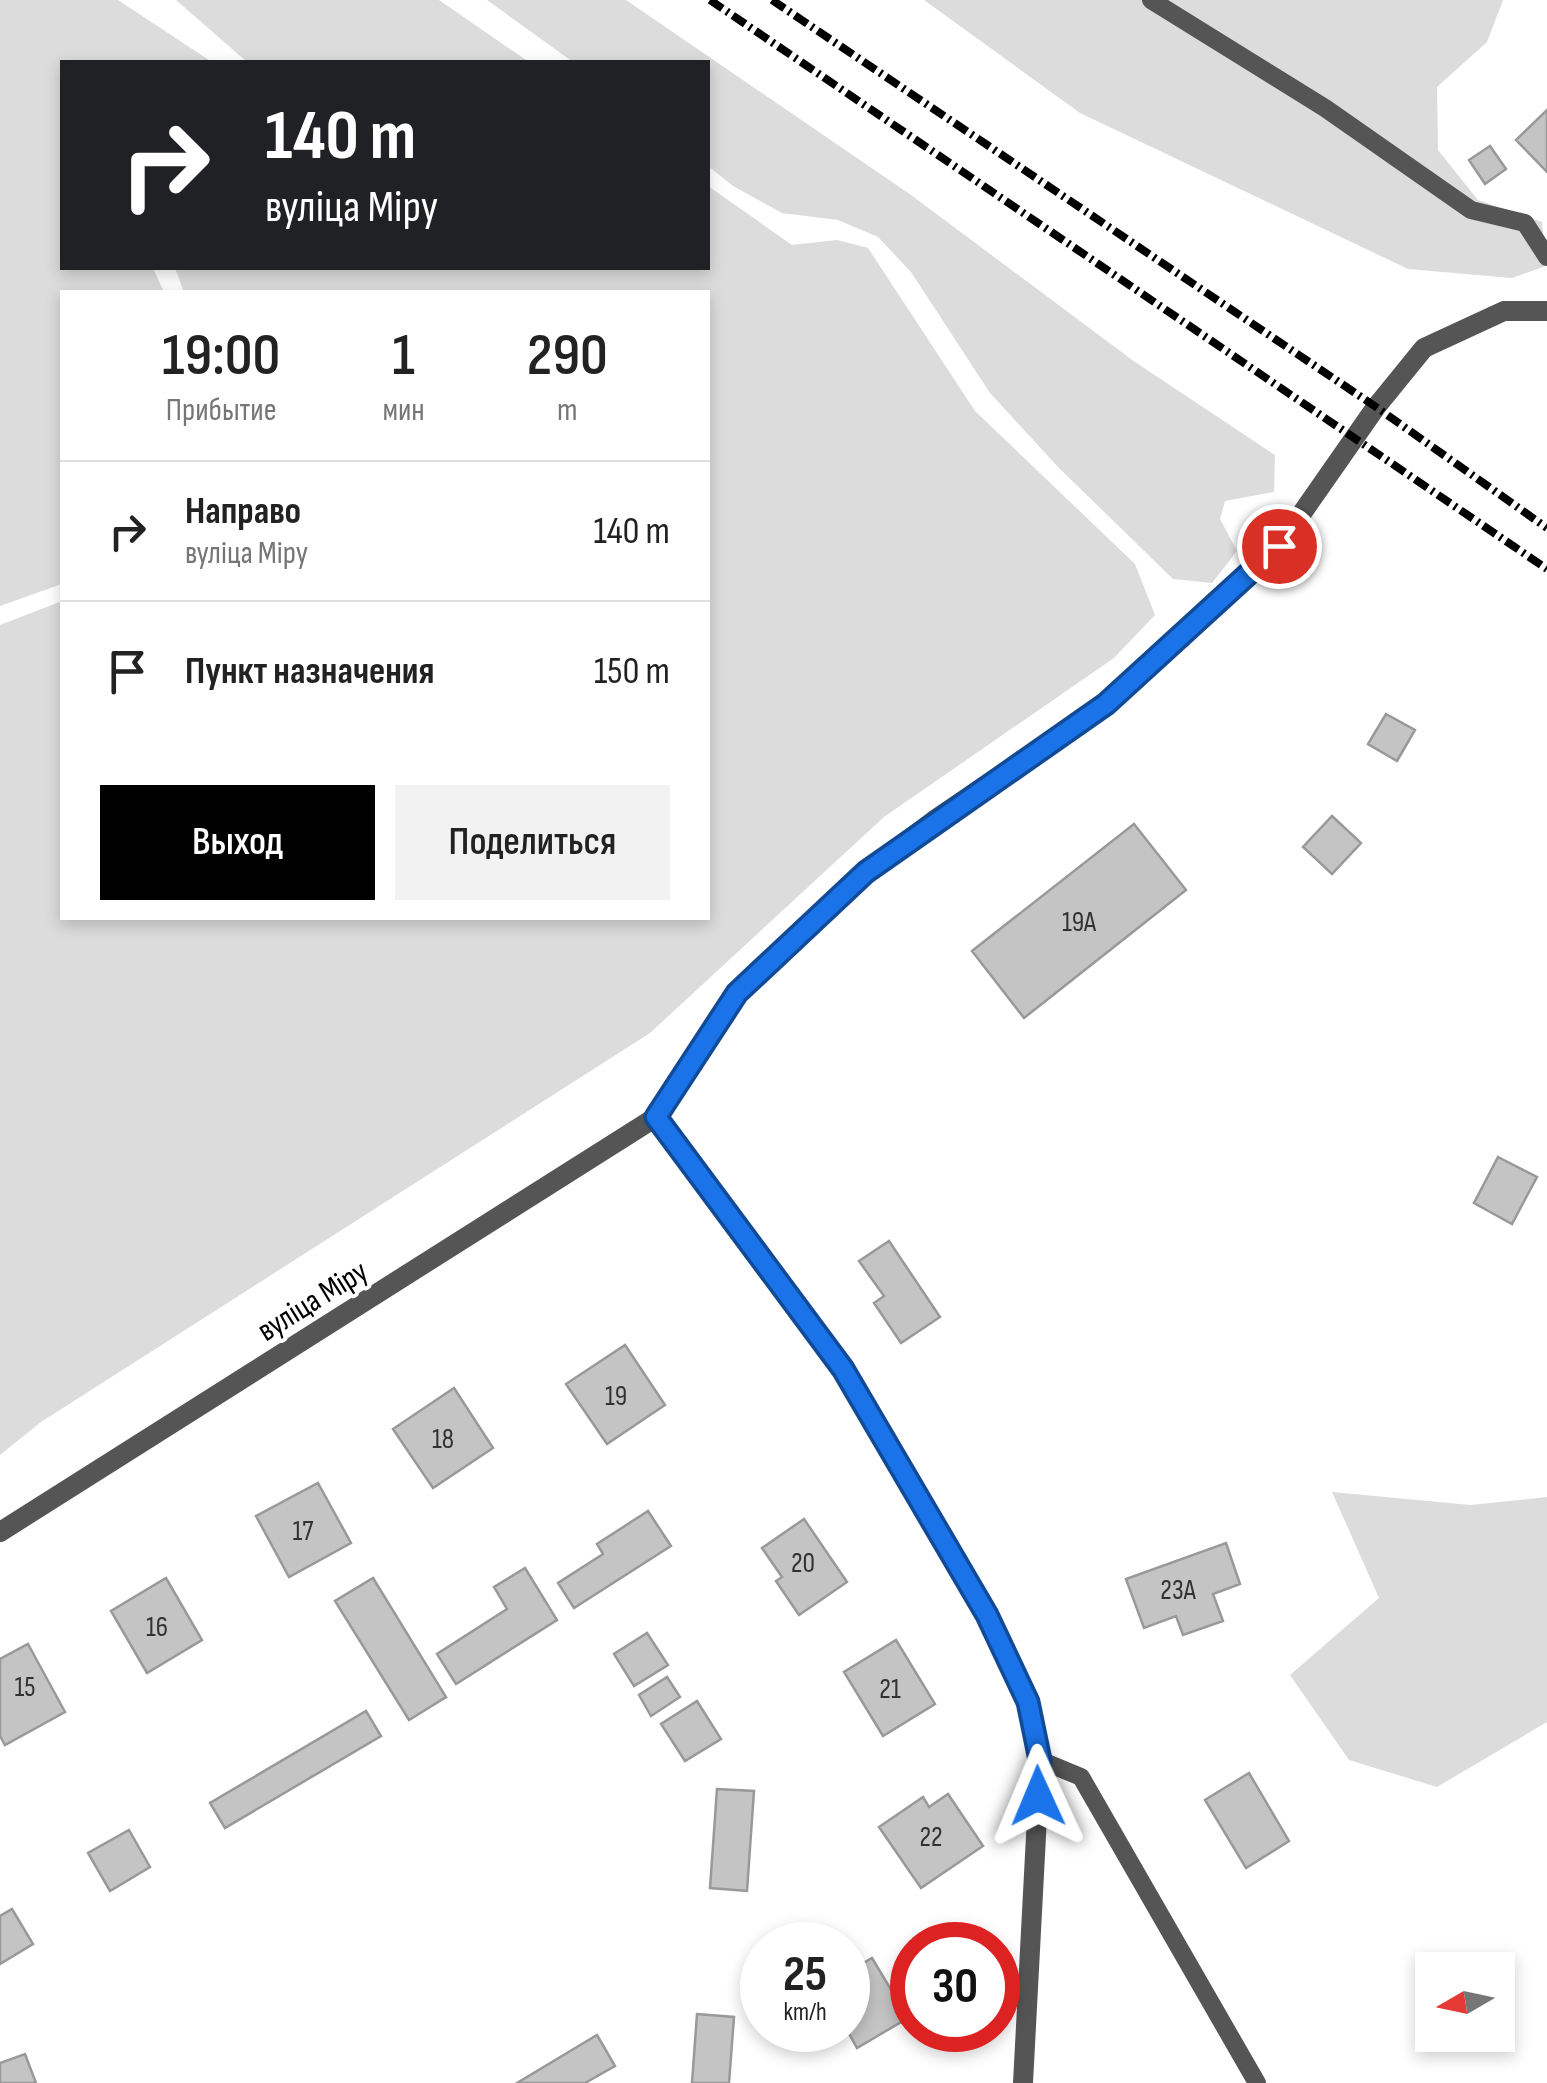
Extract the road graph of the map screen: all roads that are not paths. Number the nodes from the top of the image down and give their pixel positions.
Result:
1 (1150, 0) edge
2 (1547, 257) edge
3 (1547, 311) edge
4 (656, 1117) junction
5 (0, 1532) edge
6 (1040, 1760) junction
7 (1022, 2083) edge
8 (1256, 2083) edge

1 - 2 lane
3 - 4 street, вуліца Міру
4 - 5 street, вуліца Міру
4 - 6 street
6 - 7 street
6 - 8 lane

